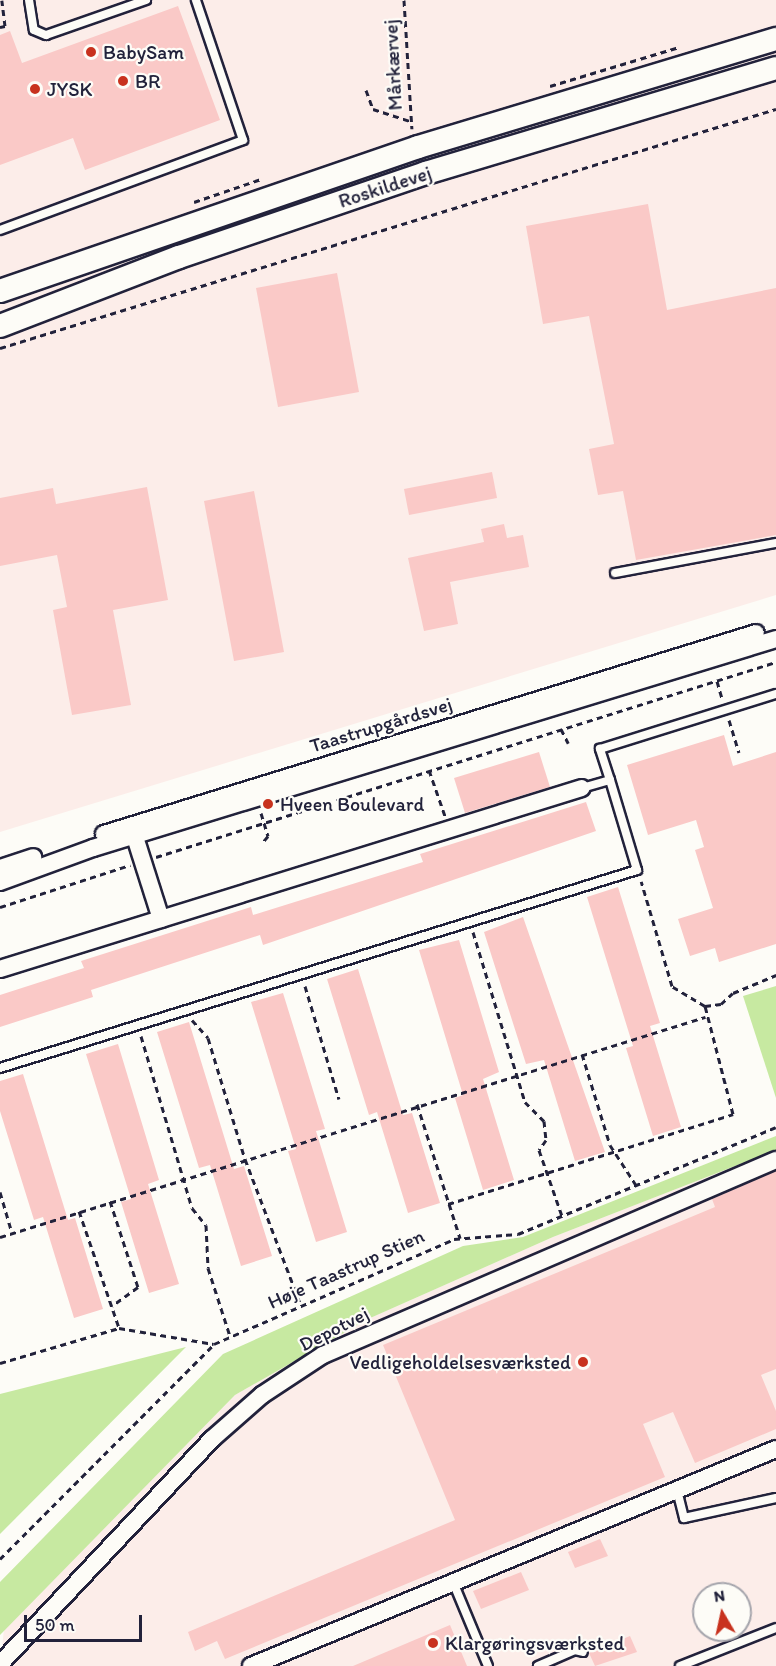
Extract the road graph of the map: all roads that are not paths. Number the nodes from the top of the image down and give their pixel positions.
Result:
1 (29, 0) edge
2 (146, 0) edge
3 (196, 0) edge
4 (776, 39) edge
5 (776, 68) edge
6 (0, 230) edge
7 (0, 289) edge
8 (0, 326) edge
9 (776, 543) edge
10 (615, 573) dead end
11 (776, 627) edge
12 (776, 639) edge
13 (776, 694) edge
14 (610, 780) junction
15 (582, 788) joint
16 (135, 837) junction
17 (0, 868) edge
18 (0, 882) edge
19 (161, 919) junction
20 (0, 969) edge
21 (0, 1068) edge
22 (776, 1160) edge
23 (776, 1449) edge
24 (676, 1490) junction
25 (776, 1498) edge
26 (453, 1582) junction
27 (776, 1628) edge
28 (583, 1652) dead end
29 (0, 1664) edge
30 (251, 1666) edge
31 (488, 1666) edge
32 (538, 1666) edge
33 (680, 1666) edge

1 - 2 lane
3 - 6 lane
4 - 7 main road, Roskildevej
5 - 8 main road, Roskildevej
9 - 10 lane
11 - 17 street, Taastrupgårdsvej
12 - 16 street, Taastrupgårdsvej
13 - 14 lane
14 - 15 lane
14 - 21 lane
15 - 19 street
16 - 18 street, Taastrupgårdsvej
16 - 19 street
19 - 20 street
22 - 29 street, Depotvej
23 - 24 street
24 - 25 lane
24 - 26 street
26 - 30 street
26 - 31 lane
27 - 33 lane
28 - 32 lane

